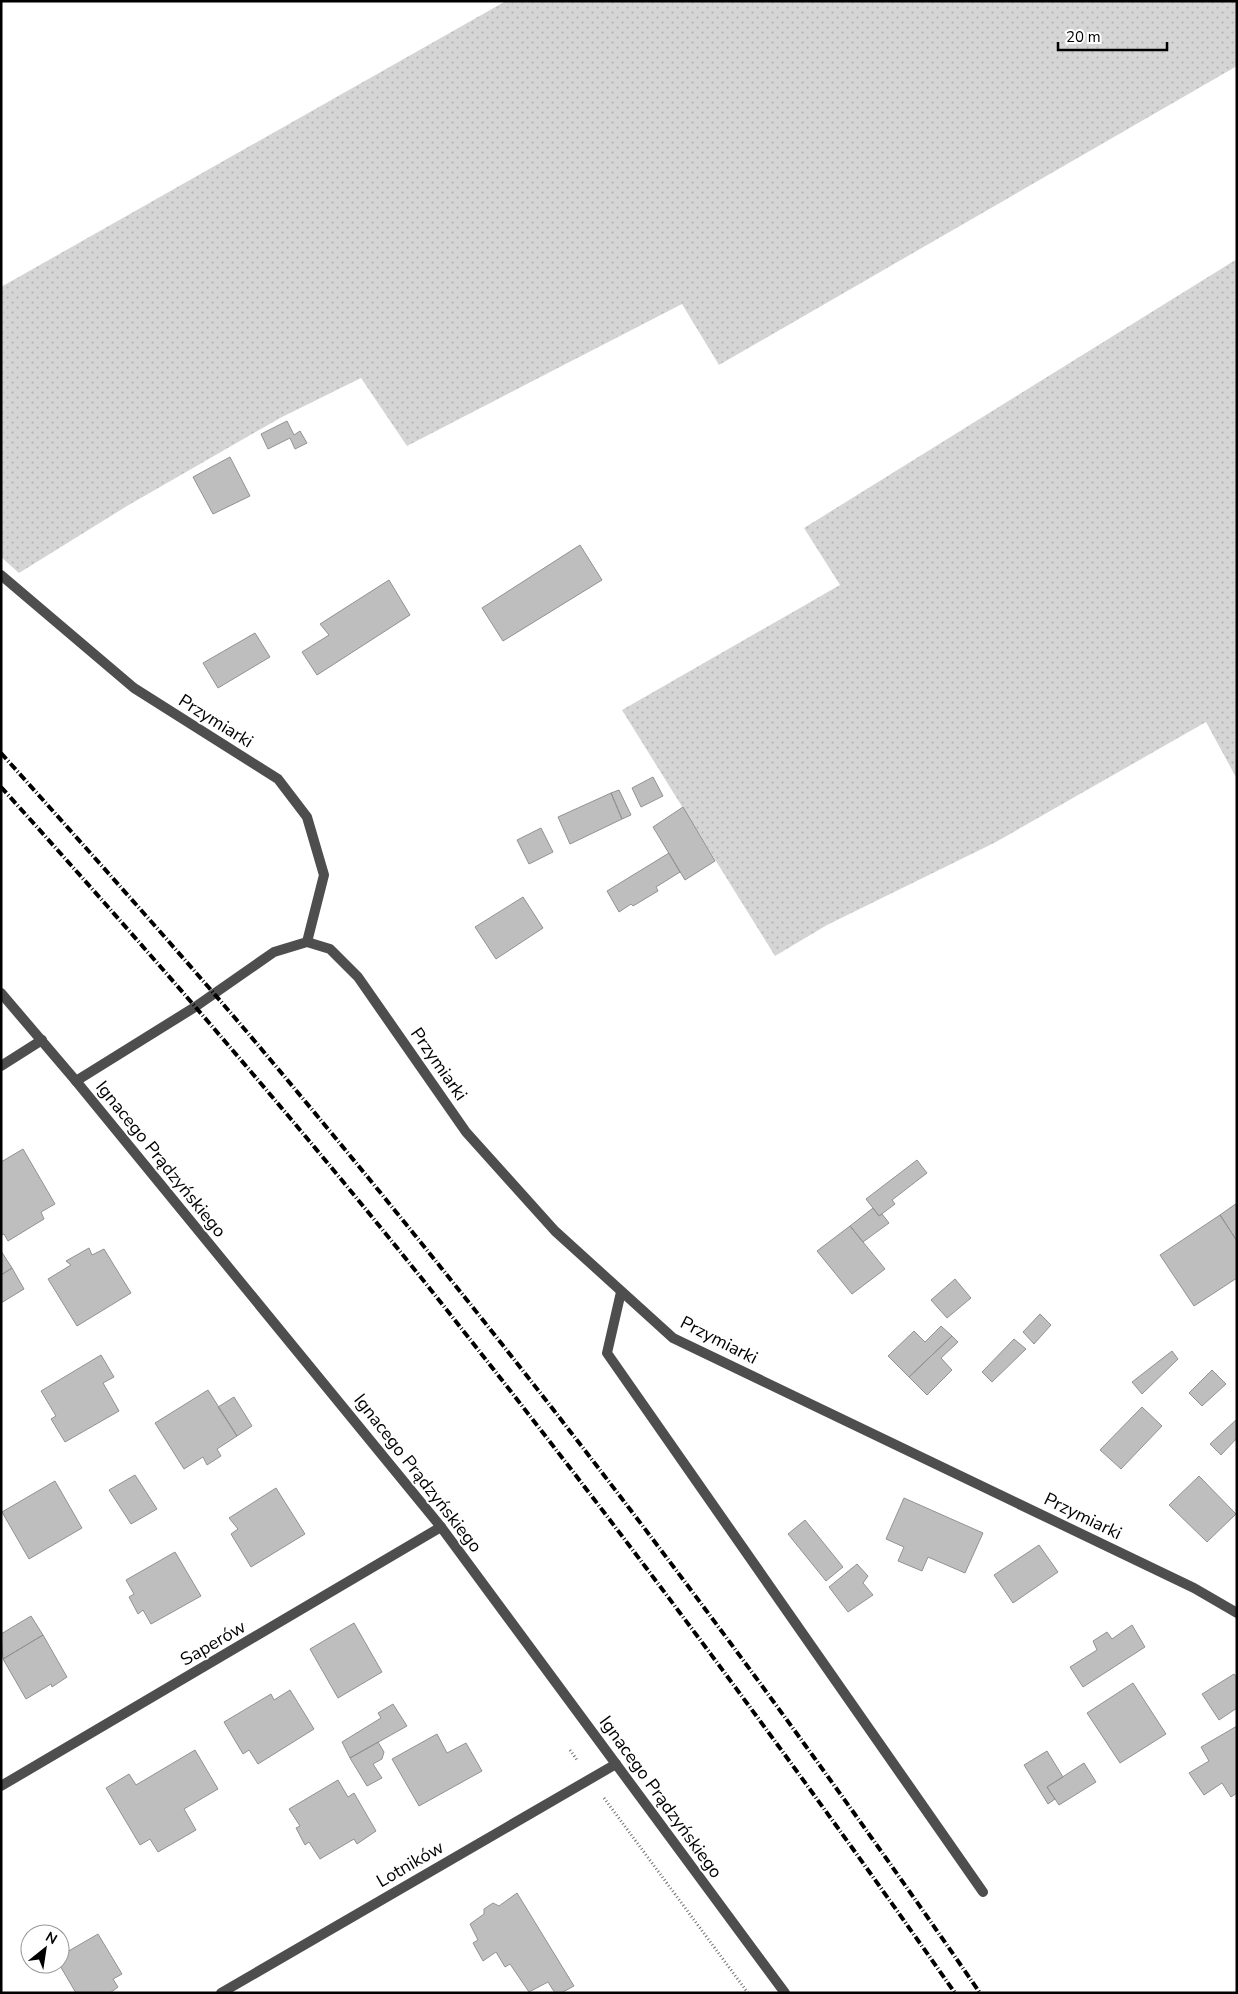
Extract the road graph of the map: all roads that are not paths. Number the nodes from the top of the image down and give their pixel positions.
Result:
1 (1, 575) edge
2 (307, 942) junction
3 (1, 993) edge
4 (42, 1040) junction
5 (1, 1066) edge
6 (76, 1080) junction
7 (621, 1292) junction
8 (441, 1527) junction
9 (1237, 1613) edge
10 (616, 1764) junction
11 (1, 1786) edge
12 (983, 1892) dead end
13 (221, 1993) edge
14 (785, 1993) edge

1 - 2 street, Przymiarki
2 - 6 street
2 - 7 street, Przymiarki
3 - 4 street, Ignacego Prądzyńskiego
4 - 5 street
4 - 6 street, Ignacego Prądzyńskiego
6 - 8 street, Ignacego Prądzyńskiego
7 - 9 street, Przymiarki
7 - 12 street
8 - 10 street, Ignacego Prądzyńskiego
8 - 11 street, Saperów
10 - 13 street, Lotników
10 - 14 street, Ignacego Prądzyńskiego

